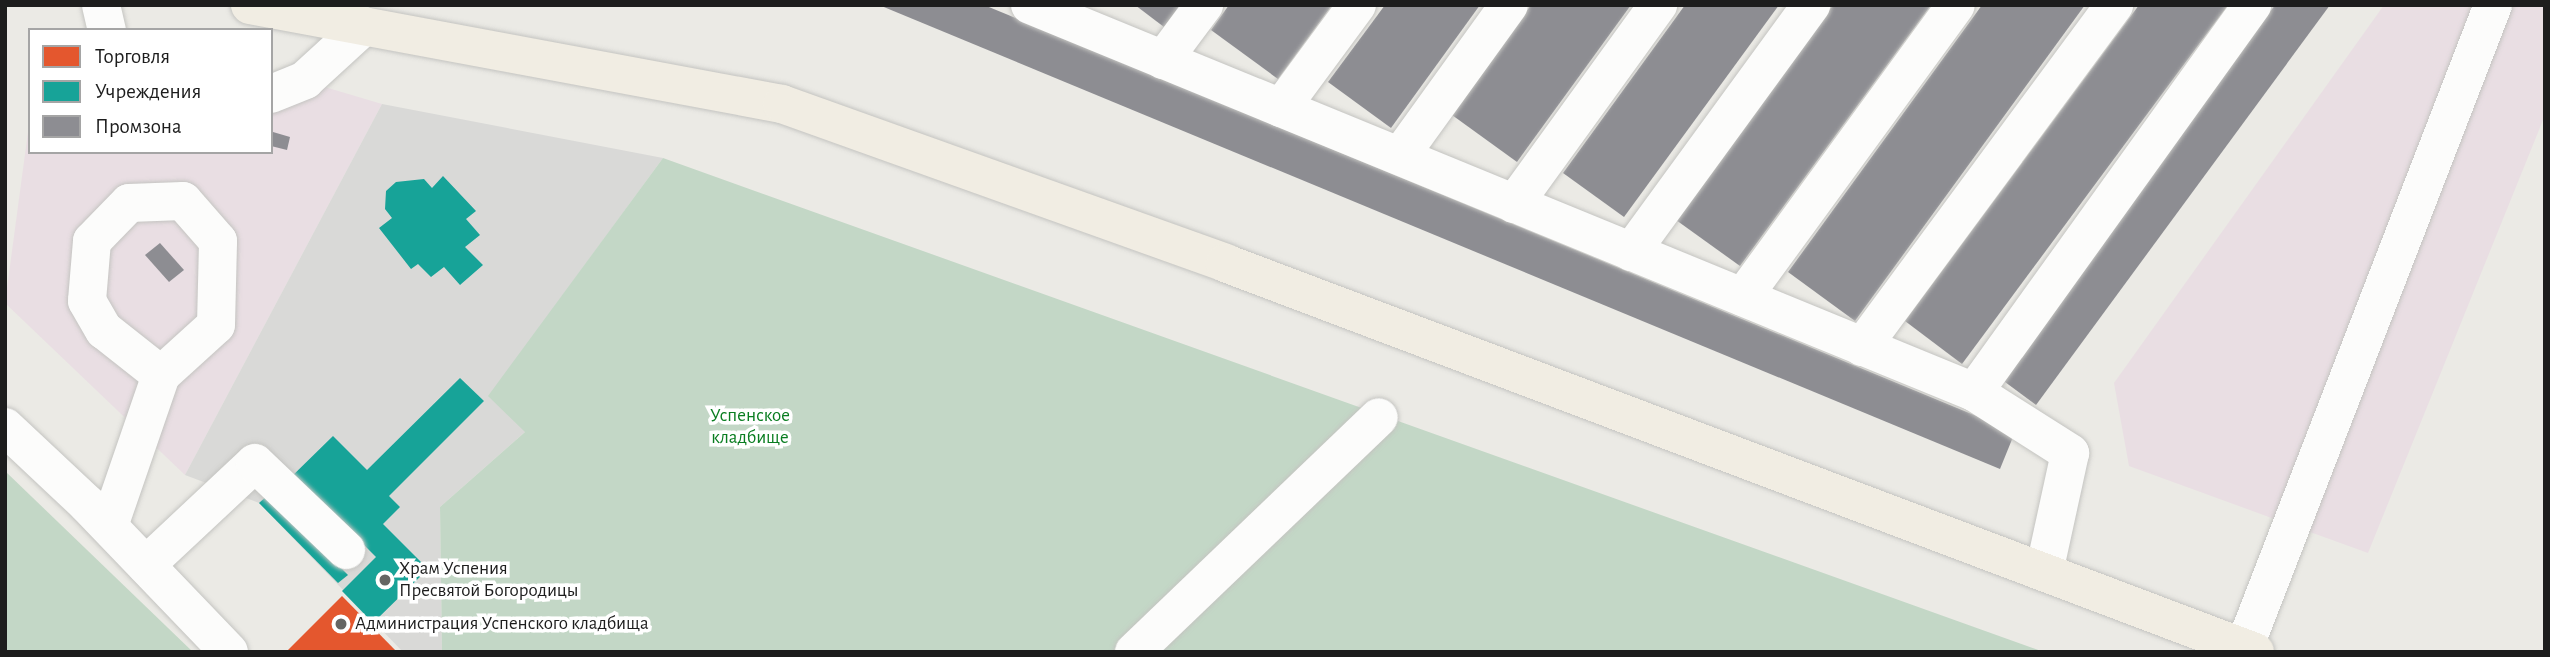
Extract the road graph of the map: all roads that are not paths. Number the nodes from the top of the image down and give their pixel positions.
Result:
1 (102, 5) edge
2 (250, 5) edge
3 (1204, 5) edge
4 (1357, 5) edge
5 (1509, 5) edge
6 (1658, 5) edge
7 (1811, 5) edge
8 (1956, 5) edge
9 (2114, 5) edge
10 (2252, 5) edge
11 (2493, 5) edge
12 (1037, 6) edge
13 (364, 26) junction
14 (107, 28) edge
15 (1163, 60) junction
16 (273, 93) edge
17 (1281, 108) junction
18 (1400, 156) junction
19 (1514, 204) junction
20 (1632, 252) junction
21 (1743, 298) junction
22 (1862, 347) junction
23 (161, 375) junction
24 (1973, 392) junction
25 (1378, 417) dead end
26 (5, 427) edge
27 (109, 526) junction
28 (346, 550) dead end
29 (146, 565) junction
30 (2044, 572) junction
31 (2250, 650) edge
32 (229, 652) edge
33 (1134, 652) edge

1 - 14 lane
2 - 13 main road
3 - 15 lane
4 - 17 lane
5 - 18 lane
6 - 19 lane
7 - 20 lane
8 - 21 lane
9 - 22 lane
10 - 24 lane
11 - 31 lane
12 - 15 lane
13 - 16 lane
13 - 30 main road
15 - 17 lane
17 - 18 lane
18 - 19 lane
19 - 20 lane
20 - 21 lane
21 - 22 lane
22 - 24 lane
23 - 23 lane
23 - 27 lane
24 - 30 lane
25 - 33 lane
26 - 27 lane
27 - 29 lane
28 - 29 lane
29 - 32 lane
30 - 31 main road

